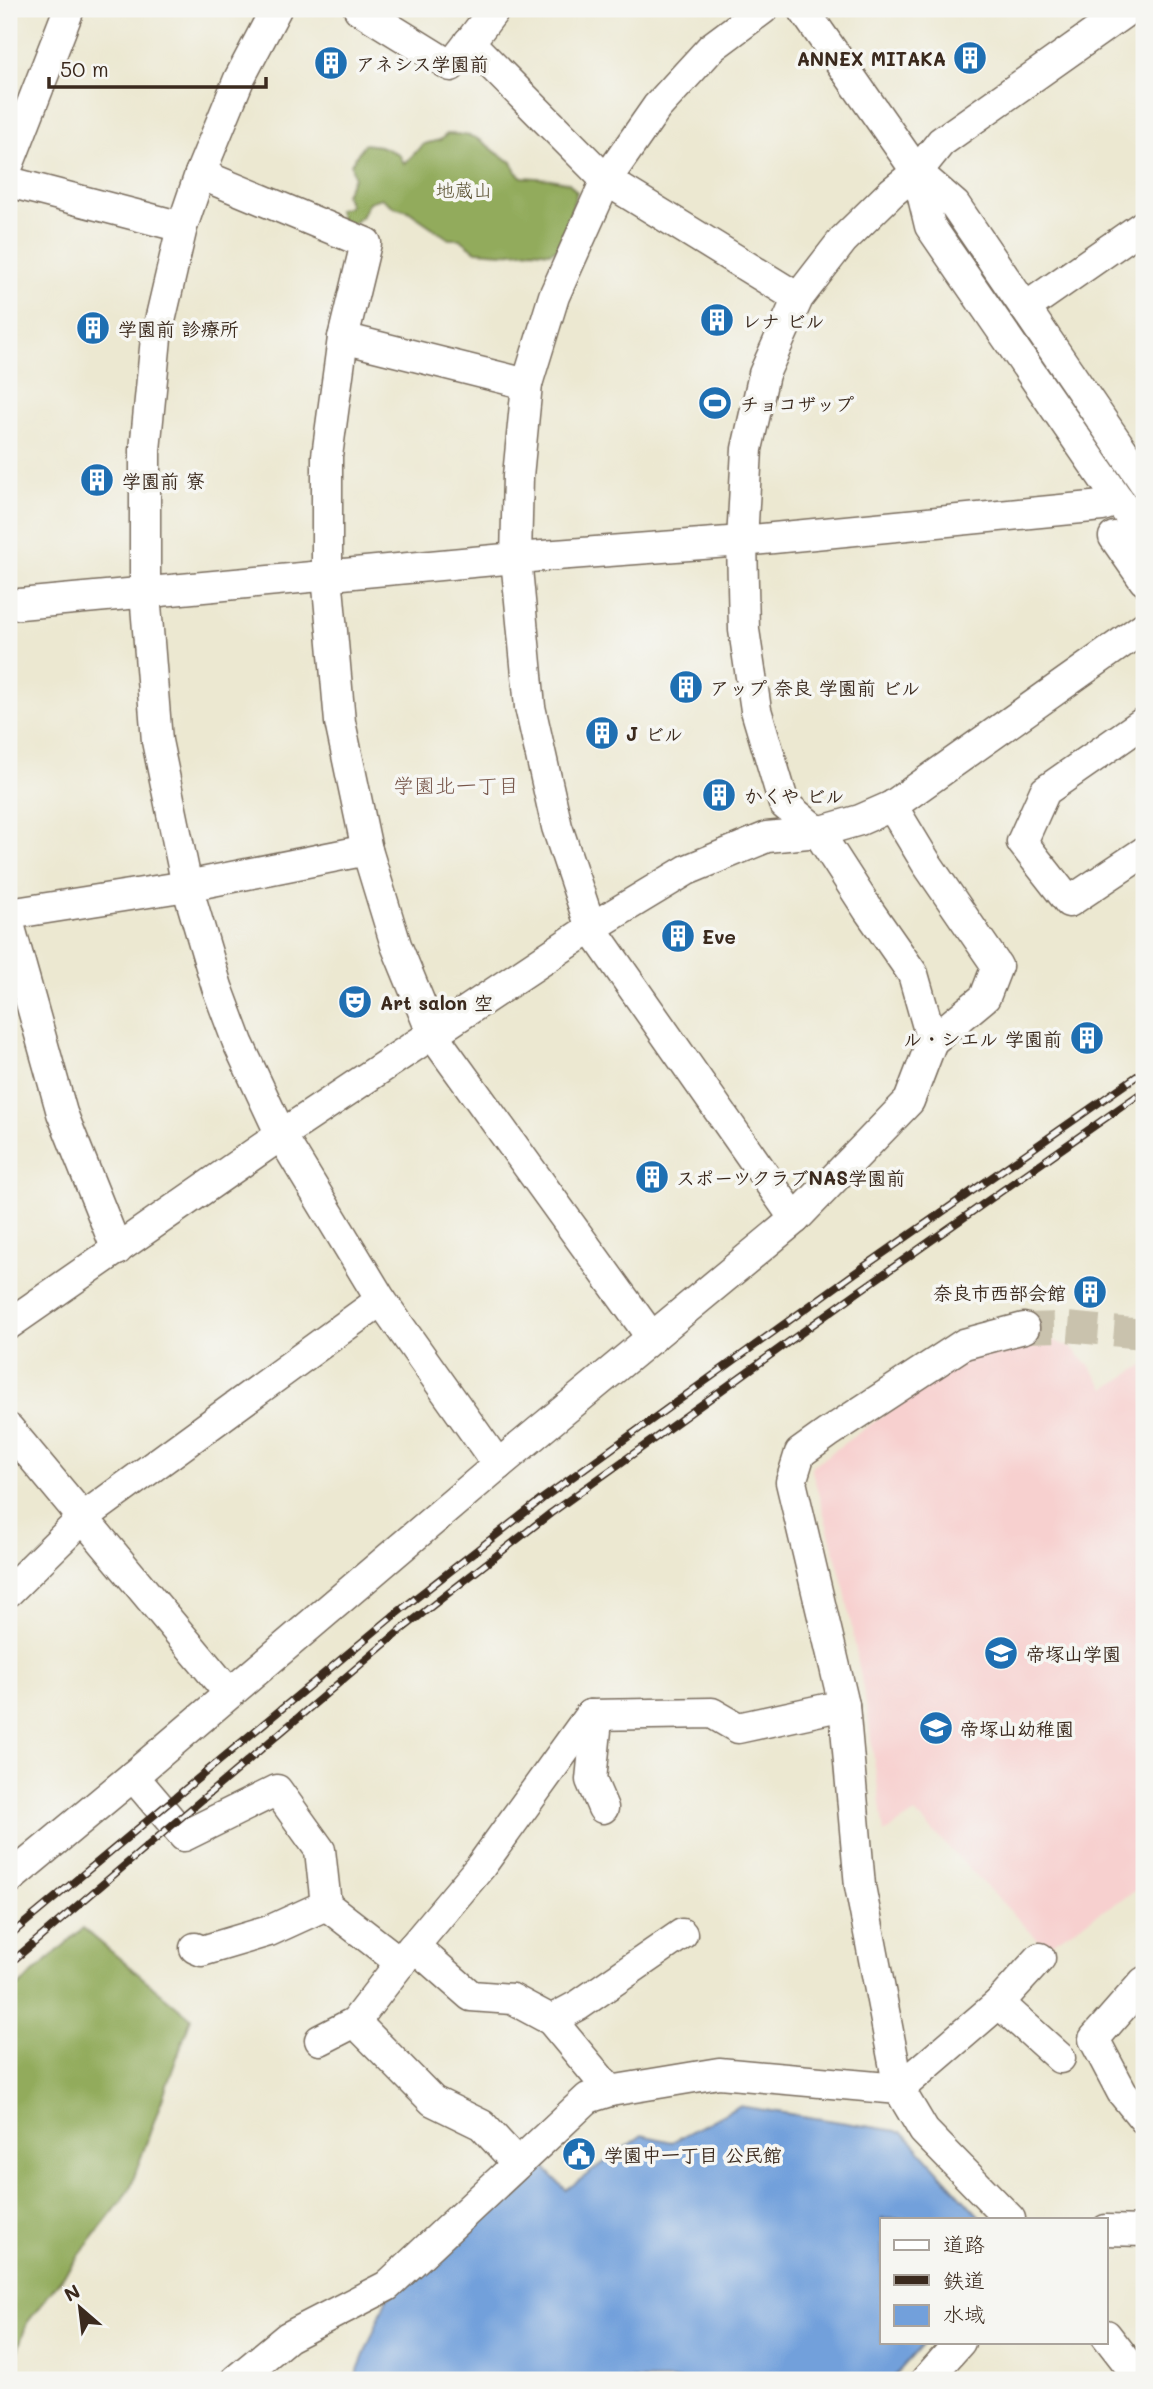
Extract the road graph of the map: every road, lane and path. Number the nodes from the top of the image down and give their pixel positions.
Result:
1 (69, 9) edge
2 (276, 9) edge
3 (359, 9) edge
4 (495, 9) edge
5 (763, 9) edge
6 (803, 9) edge
7 (1129, 9) edge
8 (469, 42) junction
9 (9, 163) edge
10 (917, 172) junction
11 (200, 174) junction
12 (606, 180) junction
13 (9, 182) edge
14 (1144, 225) edge
15 (182, 227) junction
16 (766, 278) junction
17 (798, 298) junction
18 (1025, 308) junction
19 (343, 338) junction
20 (527, 384) junction
21 (1144, 482) edge
22 (1119, 500) junction
23 (1114, 537) dead end
24 (1144, 537) edge
25 (742, 541) junction
26 (708, 543) junction
27 (516, 558) junction
28 (327, 575) junction
29 (1143, 575) edge
30 (145, 593) junction
31 (9, 605) edge
32 (1144, 627) edge
33 (1144, 722) edge
34 (892, 806) junction
35 (818, 832) junction
36 (367, 850) junction
37 (1144, 852) edge
38 (187, 886) junction
39 (9, 915) edge
40 (9, 924) edge
41 (591, 928) junction
42 (433, 1035) junction
43 (932, 1041) junction
44 (281, 1135) junction
45 (795, 1219) junction
46 (117, 1251) junction
47 (381, 1300) junction
48 (9, 1324) edge
49 (1024, 1328) tunnel mouth
50 (652, 1338) junction
51 (9, 1429) edge
52 (498, 1465) junction
53 (83, 1517) junction
54 (9, 1591) edge
55 (229, 1693) junction
56 (844, 1705) junction
57 (590, 1715) junction
58 (133, 1776) junction
59 (603, 1808) dead end
60 (9, 1879) edge
61 (326, 1905) junction
62 (269, 1931) junction
63 (682, 1934) dead end
64 (195, 1948) dead end
65 (407, 1955) junction
66 (1040, 1958) dead end
67 (243, 1959) dead end
68 (1144, 1982) edge
69 (999, 2003) junction
70 (551, 2020) junction
71 (355, 2022) junction
72 (320, 2040) dead end
73 (1060, 2058) dead end
74 (899, 2089) junction
75 (610, 2091) junction
76 (1144, 2119) edge
77 (517, 2163) junction
78 (1009, 2218) edge
79 (1108, 2230) edge
80 (1144, 2231) edge
81 (1108, 2338) edge
82 (958, 2344) edge
83 (236, 2380) edge
84 (926, 2380) edge
85 (1141, 2380) edge

1 - 9 street
2 - 11 street
3 - 8 street
4 - 8 street
5 - 12 street
6 - 10 street
7 - 10 street
8 - 12 street
10 - 17 street
10 - 18 street
10 - 22 street
11 - 15 street
11 - 19 street
12 - 16 street
12 - 20 street
13 - 15 street
14 - 18 street
15 - 30 street
16 - 17 street
16 - 26 street
17 - 25 street
18 - 21 street
19 - 20 street
19 - 28 street
20 - 27 street
22 - 24 street
22 - 25 street
23 - 29 street
25 - 26 street
25 - 35 street
26 - 27 street
27 - 28 street
27 - 41 street
28 - 30 street
28 - 36 street
30 - 31 street
30 - 38 street
32 - 34 street
33 - 37 street
34 - 35 street
34 - 43 street
35 - 41 street
35 - 43 street
36 - 38 street
36 - 42 street
38 - 39 street
38 - 44 street
40 - 46 street
41 - 42 street
41 - 45 street
42 - 44 street
42 - 50 street
43 - 45 street
44 - 46 street
44 - 47 street
45 - 50 street
46 - 48 street
47 - 52 street
47 - 53 street
49 - 56 street
50 - 52 street
51 - 53 street
52 - 55 street
53 - 54 street
53 - 55 street
55 - 58 street
56 - 57 street
56 - 74 street
57 - 59 street
57 - 65 street
58 - 60 street
58 - 61 street
61 - 62 street
61 - 65 street
62 - 64 street
62 - 67 street
63 - 70 street
65 - 70 street
65 - 71 street
66 - 69 street
68 - 76 street
69 - 73 street
69 - 74 street
70 - 75 street
71 - 72 street
71 - 77 street
74 - 75 street
74 - 78 street
75 - 77 street
77 - 83 street
79 - 80 street
81 - 85 street
82 - 84 street

